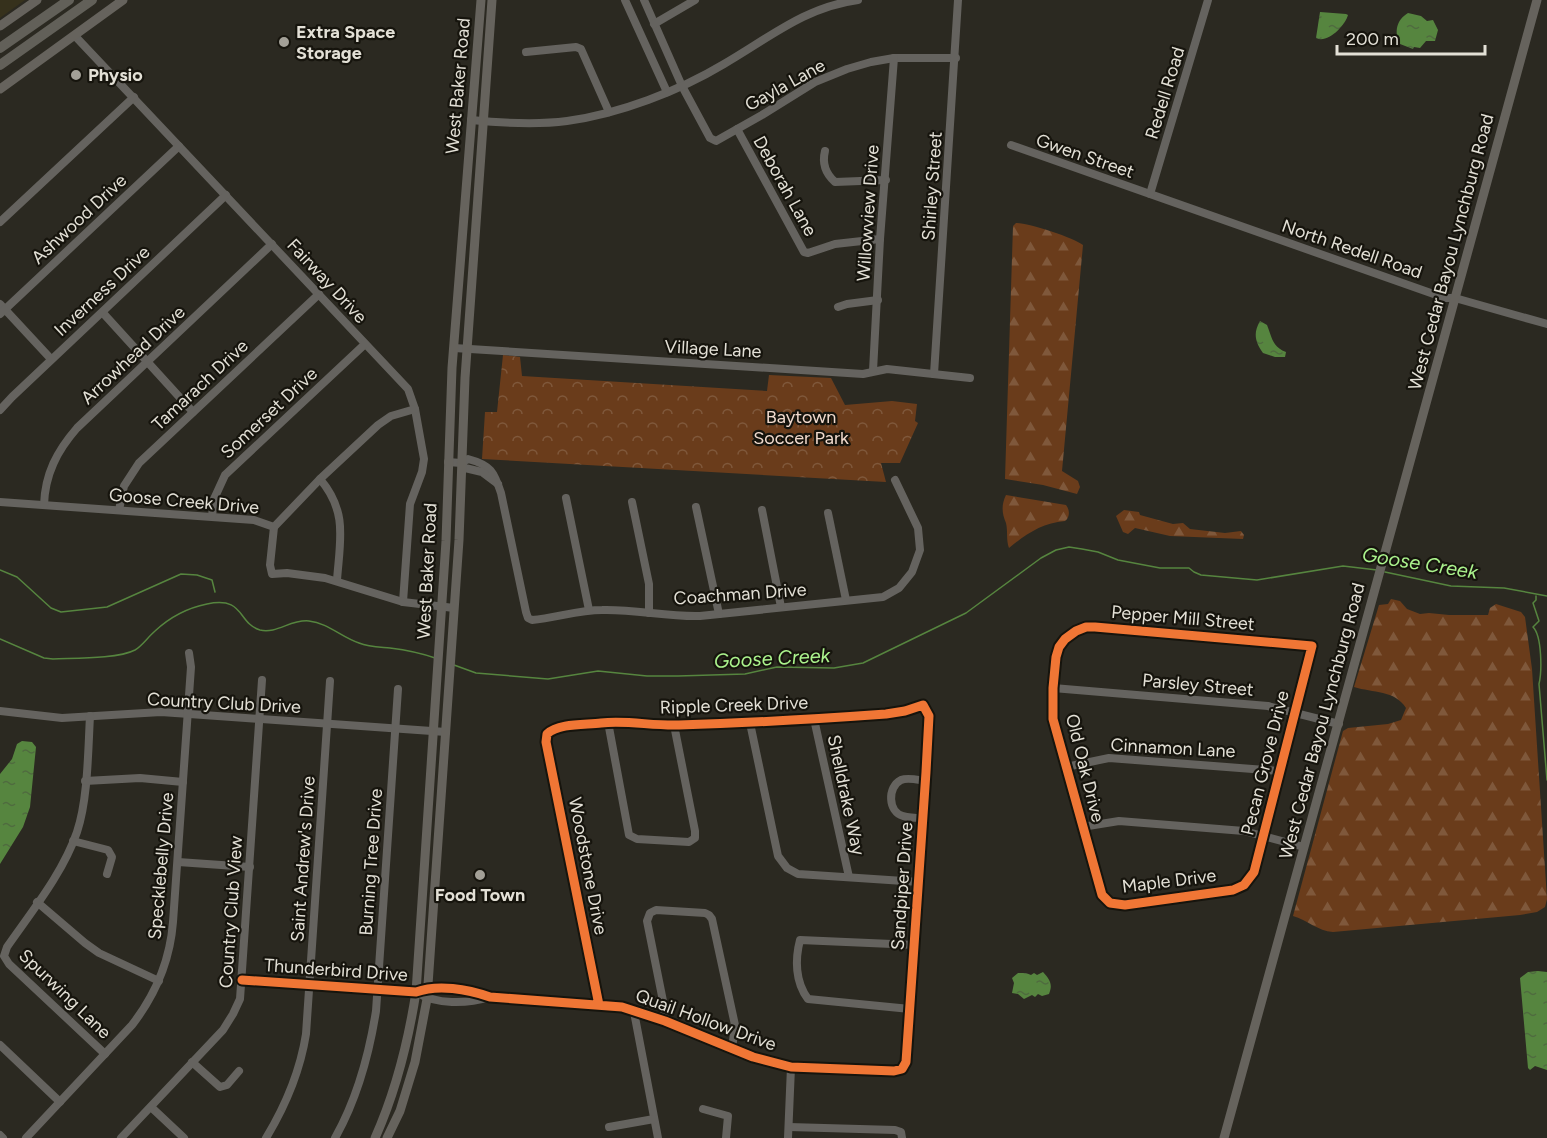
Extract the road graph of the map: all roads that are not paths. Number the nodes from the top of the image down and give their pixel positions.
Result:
1 (38, 0) edge
2 (69, 0) edge
3 (92, 0) edge
4 (123, 0) edge
5 (625, 0) edge
6 (644, 0) edge
7 (695, 0) edge
8 (858, 0) edge
9 (958, 0) edge
10 (1209, 0) edge
11 (1537, 0) edge
12 (481, 5) edge
13 (492, 5) edge
14 (654, 24) junction
15 (0, 26) edge
16 (75, 36) junction
17 (0, 48) edge
18 (525, 52) dead end
19 (894, 58) junction
20 (956, 58) junction
21 (0, 65) edge
22 (682, 86) junction
23 (0, 89) edge
24 (667, 92) junction
25 (134, 96) junction
26 (609, 112) junction
27 (471, 120) junction
28 (484, 121) junction
29 (737, 129) junction
30 (1011, 145) dead end
31 (179, 146) junction
32 (825, 151) dead end
33 (886, 180) junction
34 (1150, 194) junction
35 (226, 195) junction
36 (0, 222) edge
37 (462, 238) junction
38 (475, 239) junction
39 (880, 239) junction
40 (272, 244) junction
41 (319, 294) junction
42 (1455, 298) junction
43 (878, 300) junction
44 (838, 307) dead end
45 (2, 309) edge
46 (103, 313) junction
47 (1547, 324) edge
48 (365, 344) junction
49 (454, 348) junction
50 (468, 349) junction
51 (51, 359) junction
52 (148, 362) junction
53 (873, 371) junction
54 (934, 374) junction
55 (970, 378) dead end
56 (415, 409) junction
57 (0, 410) edge
58 (193, 412) junction
59 (448, 462) junction
60 (461, 463) junction
61 (320, 479) junction
62 (895, 480) dead end
63 (566, 498) dead end
64 (0, 502) edge
65 (632, 502) dead end
66 (44, 505) junction
67 (696, 507) dead end
68 (119, 510) junction
69 (762, 510) dead end
70 (828, 513) dead end
71 (212, 516) junction
72 (274, 527) junction
73 (337, 580) junction
74 (846, 600) junction
75 (403, 602) junction
76 (442, 607) junction
77 (781, 607) junction
78 (454, 608) junction
79 (589, 610) junction
80 (649, 613) junction
81 (719, 614) junction
82 (1312, 646) joint
83 (1059, 647) joint
84 (189, 653) dead end
85 (262, 680) dead end
86 (330, 681) dead end
87 (1053, 688) junction
88 (398, 689) dead end
89 (923, 705) joint
90 (0, 711) edge
91 (1295, 712) junction
92 (188, 714) junction
93 (90, 716) junction
94 (260, 719) junction
95 (814, 719) junction
96 (608, 722) junction
97 (750, 723) junction
98 (328, 724) junction
99 (1339, 724) junction
100 (674, 725) junction
101 (396, 728) junction
102 (433, 731) junction
103 (446, 732) junction
104 (547, 734) joint
105 (1066, 767) junction
106 (1279, 771) junction
107 (85, 781) junction
108 (926, 781) junction
109 (183, 783) junction
110 (923, 818) junction
111 (1082, 827) junction
112 (1263, 835) junction
113 (73, 841) junction
114 (1304, 847) junction
115 (178, 862) junction
116 (250, 867) junction
117 (107, 874) dead end
118 (849, 877) junction
119 (919, 882) junction
120 (1244, 885) joint
121 (423, 893) junction
122 (434, 894) junction
123 (1102, 895) joint
124 (37, 902) junction
125 (915, 945) junction
126 (242, 980) junction
127 (159, 981) junction
128 (310, 985) junction
129 (427, 988) junction
130 (378, 990) junction
131 (416, 992) junction
132 (490, 997) junction
133 (427, 999) junction
134 (599, 1005) junction
135 (910, 1009) junction
136 (634, 1012) junction
137 (665, 1022) junction
138 (0, 1045) edge
139 (732, 1049) junction
140 (105, 1054) junction
141 (192, 1062) junction
142 (792, 1067) junction
143 (902, 1069) joint
144 (239, 1071) dead end
145 (60, 1102) junction
146 (388, 1106) junction
147 (151, 1107) junction
148 (703, 1109) dead end
149 (400, 1111) junction
150 (654, 1119) junction
151 (609, 1127) dead end
152 (789, 1127) junction
153 (26, 1138) edge
154 (121, 1138) edge
155 (184, 1138) edge
156 (266, 1138) edge
157 (335, 1138) edge
158 (375, 1138) edge
159 (387, 1138) edge
160 (658, 1138) edge
161 (726, 1138) edge
162 (788, 1138) edge
163 (902, 1138) edge
164 (1224, 1138) edge

1 - 15 main road
2 - 17 highway
3 - 21 highway
4 - 16 main road
5 - 24 street
6 - 14 street
7 - 14 street
8 - 22 street
9 - 20 street, Shirley Street
10 - 34 street, Redell Road
11 - 42 main road, West Cedar Bayou Lynchburg Road
12 - 13 main road
12 - 27 main road, West Baker Road
13 - 28 main road, West Baker Road
14 - 22 street
16 - 23 main road
16 - 25 street, Fairway Drive
18 - 26 street
19 - 20 street, Gayla Lane
19 - 29 street, Gayla Lane
19 - 33 street, Willowview Drive
20 - 54 street, Shirley Street
22 - 24 street
22 - 29 street, Gayla Lane
24 - 26 street
25 - 31 street, Fairway Drive
25 - 36 street
26 - 28 street
27 - 28 street
27 - 37 main road, West Baker Road
28 - 38 main road, West Baker Road
29 - 39 street, Deborah Lane
30 - 34 street, Gwen Street
31 - 35 street, Fairway Drive
31 - 45 street, Ashwood Drive
32 - 33 street
33 - 39 street, Willowview Drive
34 - 42 street, North Redell Road
35 - 40 street, Fairway Drive
35 - 46 street, Inverness Drive
37 - 38 main road
37 - 49 main road, West Baker Road
38 - 50 main road, West Baker Road
39 - 43 street, Willowview Drive
40 - 41 street, Fairway Drive
40 - 52 street, Arrowhead Drive
41 - 48 street, Fairway Drive
41 - 58 street, Tamarach Drive
42 - 47 street, North Redell Road
42 - 99 main road, West Cedar Bayou Lynchburg Road
43 - 44 street
43 - 53 street, Willowview Drive
45 - 51 street
46 - 51 street, Inverness Drive
46 - 52 street
48 - 56 street, Fairway Drive
48 - 71 street, Somerset Drive
49 - 50 street, Village Lane
49 - 59 main road, West Baker Road
50 - 53 street, Village Lane
50 - 60 main road, West Baker Road
51 - 57 street, Inverness Drive
52 - 58 street
52 - 66 street, Arrowhead Drive
53 - 54 street, Village Lane
54 - 55 street, Village Lane
56 - 61 street
56 - 75 street, Fairway Drive
58 - 68 street, Tamarach Drive
59 - 60 street, Coachman Drive
59 - 76 main road, West Baker Road
60 - 78 main road, West Baker Road
60 - 79 street, Coachman Drive
61 - 72 street
61 - 73 street
62 - 74 street, Coachman Drive
63 - 79 street
64 - 66 street, Goose Creek Drive
65 - 80 street
66 - 68 street, Goose Creek Drive
67 - 81 street
68 - 71 street, Goose Creek Drive
69 - 77 street
70 - 74 street
71 - 72 street, Goose Creek Drive
72 - 73 street, Goose Creek Drive
73 - 75 street, Goose Creek Drive
74 - 77 street, Coachman Drive
75 - 76 street, Goose Creek Drive
76 - 78 street, Goose Creek Drive
76 - 102 main road, West Baker Road
77 - 81 street, Coachman Drive
78 - 103 main road, West Baker Road
79 - 80 street, Coachman Drive
80 - 81 street, Coachman Drive
82 - 83 street, Pepper Mill Street
82 - 91 street, Pecan Grove Drive
83 - 87 street, Old Oak Drive
84 - 92 street, Specklebelly Drive
85 - 94 street, Country Club View
86 - 98 street, Saint Andrew's Drive
87 - 91 street, Parsley Street
87 - 105 street, Old Oak Drive
88 - 101 street, Burning Tree Drive
89 - 95 street, Ripple Creek Drive
89 - 108 street, Sandpiper Drive
90 - 93 street, Country Club Drive
91 - 99 street, Parsley Street
91 - 106 street, Pecan Grove Drive
92 - 93 street, Country Club Drive
92 - 94 street, Country Club Drive
92 - 109 street, Specklebelly Drive
93 - 107 street
94 - 98 street, Country Club Drive
94 - 116 street, Country Club View
95 - 97 street, Ripple Creek Drive
95 - 118 street, Shelldrake Way
96 - 100 street, Ripple Creek Drive
96 - 100 street
96 - 104 street, Ripple Creek Drive
97 - 100 street, Ripple Creek Drive
97 - 118 street
98 - 101 street, Country Club Drive
98 - 128 street, Saint Andrew's Drive
99 - 114 main road, West Cedar Bayou Lynchburg Road
101 - 102 street, Country Club Drive
101 - 130 street, Burning Tree Drive
102 - 103 street, Country Club Drive
102 - 121 main road, West Baker Road
103 - 122 main road, West Baker Road
104 - 134 street, Woodstone Drive
105 - 106 street, Cinnamon Lane
105 - 111 street, Old Oak Drive
106 - 112 street, Pecan Grove Drive
107 - 109 street
107 - 113 street
108 - 110 street, Sandpiper Drive
108 - 110 street
109 - 115 street, Specklebelly Drive
110 - 119 street, Sandpiper Drive
111 - 112 street
111 - 123 street, Old Oak Drive
112 - 114 street
112 - 120 street, Pecan Grove Drive
113 - 117 street
113 - 124 street
114 - 164 main road, West Cedar Bayou Lynchburg Road
115 - 116 street
115 - 127 street, Specklebelly Drive
116 - 126 street, Country Club View
118 - 119 street
119 - 125 street, Sandpiper Drive
120 - 123 street, Maple Drive
121 - 122 main road
121 - 131 main road, West Baker Road
122 - 129 main road, West Baker Road
124 - 127 street
124 - 140 street, Spurwing Lane
125 - 135 street, Sandpiper Drive
125 - 135 street
126 - 128 street, Thunderbird Drive
126 - 141 street, Country Club View
127 - 140 street, Specklebelly Drive
128 - 130 street, Thunderbird Drive
128 - 156 street, Saint Andrew's Drive
129 - 131 street, Thunderbird Drive
129 - 132 street, Quail Hollow Drive
129 - 133 main road, West Baker Road
130 - 131 street, Thunderbird Drive
130 - 157 street, Burning Tree Drive
131 - 133 street, Quail Hollow Drive
131 - 146 main road, West Baker Road
132 - 133 street, Quail Hollow Drive
132 - 134 street, Quail Hollow Drive
133 - 149 main road, West Baker Road
134 - 136 street, Quail Hollow Drive
135 - 143 street, Sandpiper Drive
136 - 137 street, Quail Hollow Drive
136 - 150 street
137 - 139 street, Quail Hollow Drive
137 - 139 street
138 - 145 street
139 - 142 street, Quail Hollow Drive
140 - 145 street, Specklebelly Drive
141 - 144 street
141 - 147 street, Country Club View
142 - 143 street, Quail Hollow Drive
142 - 152 street
145 - 153 street, Specklebelly Drive
146 - 149 main road
146 - 158 main road, West Baker Road
147 - 154 street, Country Club View
147 - 155 street
148 - 161 street
149 - 159 main road, West Baker Road
150 - 151 street
150 - 160 street
152 - 162 street
152 - 163 street

